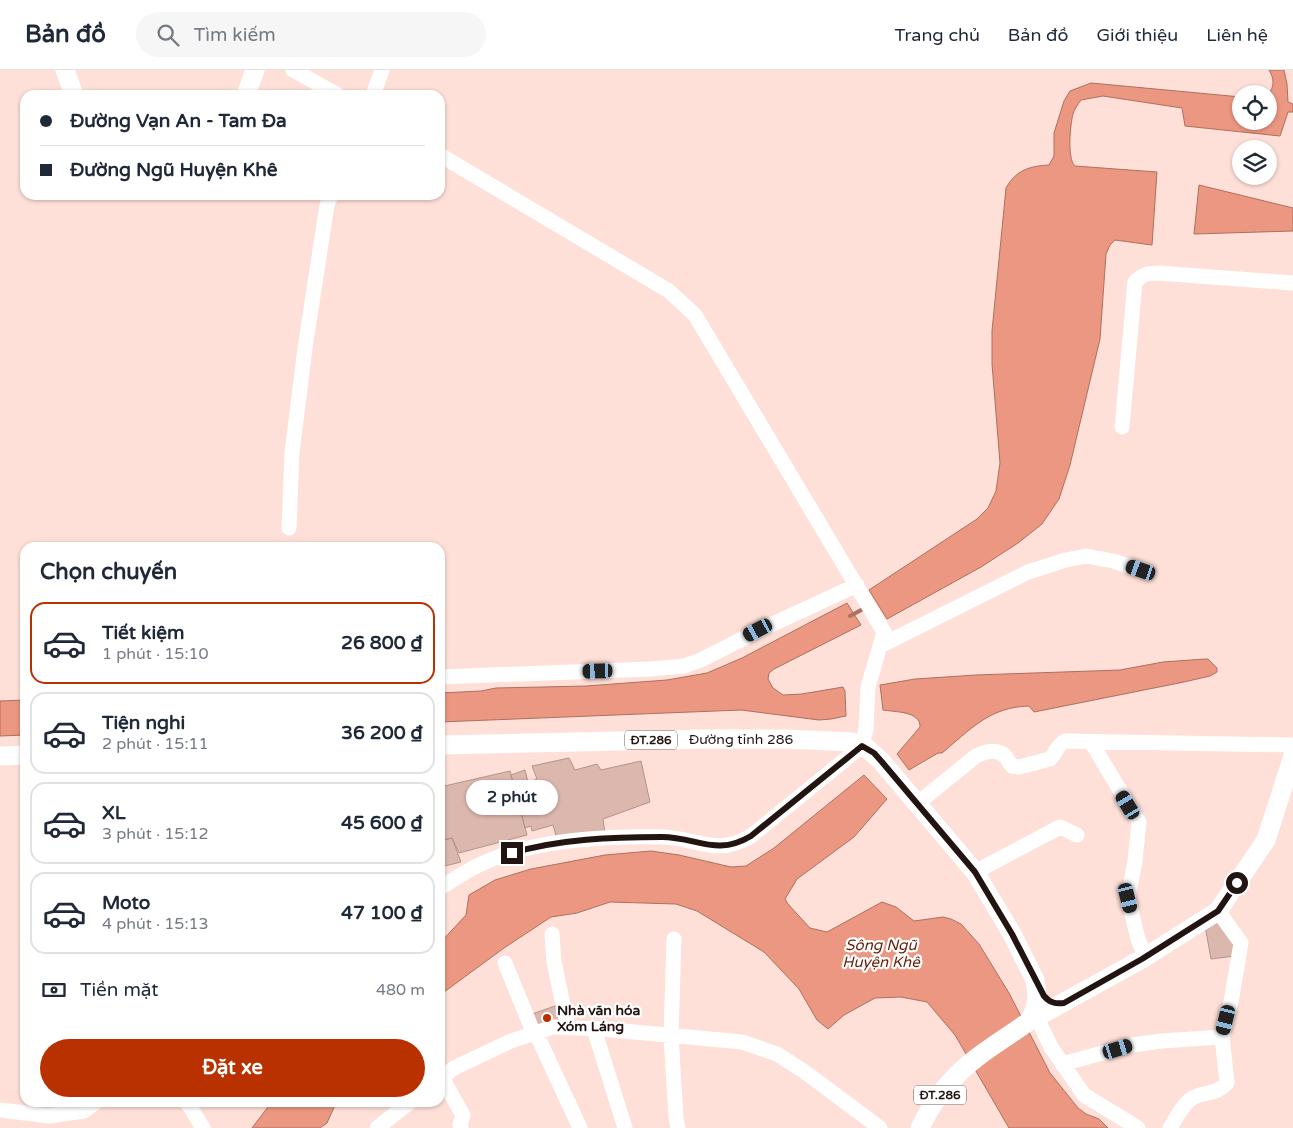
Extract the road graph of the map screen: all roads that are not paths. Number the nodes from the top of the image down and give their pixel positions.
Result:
1 (65, 70) edge
2 (255, 70) edge
3 (294, 70) edge
4 (382, 70) edge
5 (72, 90) edge
6 (248, 90) edge
7 (329, 90) edge
8 (375, 90) edge
9 (445, 158) edge
10 (329, 200) edge
11 (1293, 283) edge
12 (1122, 427) dead end
13 (288, 528) dead end
14 (1141, 570) dead end
15 (859, 589) junction
16 (880, 646) junction
17 (445, 677) edge
18 (1091, 742) junction
19 (445, 745) edge
20 (1293, 745) edge
21 (862, 746) junction
22 (20, 755) edge
23 (0, 756) edge
24 (1293, 756) edge
25 (918, 803) junction
26 (1078, 835) dead end
27 (975, 872) junction
28 (445, 885) edge
29 (1218, 911) junction
30 (552, 934) dead end
31 (674, 939) dead end
32 (1145, 957) junction
33 (504, 964) dead end
34 (1035, 980) junction
35 (1064, 1003) junction
36 (1033, 1020) junction
37 (568, 1028) junction
38 (594, 1029) junction
39 (535, 1033) junction
40 (671, 1036) junction
41 (1222, 1037) junction
42 (1062, 1064) junction
43 (445, 1076) edge
44 (445, 1085) edge
45 (89, 1107) edge
46 (190, 1107) edge
47 (407, 1107) edge
48 (2, 1109) edge
49 (398, 1121) edge
50 (200, 1124) edge
51 (378, 1128) edge
52 (461, 1128) edge
53 (580, 1128) edge
54 (625, 1128) edge
55 (678, 1128) edge
56 (880, 1128) edge
57 (920, 1128) edge
58 (1138, 1128) edge
59 (1170, 1128) edge

1 - 5 main road
2 - 6 main road
3 - 7 street
4 - 8 street
9 - 15 street
10 - 13 street
11 - 12 street
14 - 16 street
15 - 16 street
15 - 17 street
16 - 21 street
18 - 20 street
18 - 25 street
18 - 32 street
19 - 21 main road, Đường tỉnh 286 / ĐT.286
21 - 25 main road, ĐT.286
21 - 28 street
22 - 23 main road
24 - 29 main road
25 - 27 main road, ĐT.286
26 - 27 street
27 - 34 main road, ĐT.286
29 - 32 main road
29 - 41 street
30 - 37 street
31 - 40 street
32 - 35 main road
33 - 39 street
34 - 35 main road, ĐT.286
34 - 36 main road, ĐT.286
35 - 36 main road
36 - 42 street
36 - 57 main road, ĐT.286
37 - 38 street
37 - 39 street
38 - 40 street
38 - 54 street
39 - 43 street
39 - 53 street
40 - 55 street
40 - 56 street
41 - 42 street
41 - 59 street
42 - 58 street
44 - 52 street
45 - 48 street
46 - 50 street
47 - 49 street
49 - 51 street

